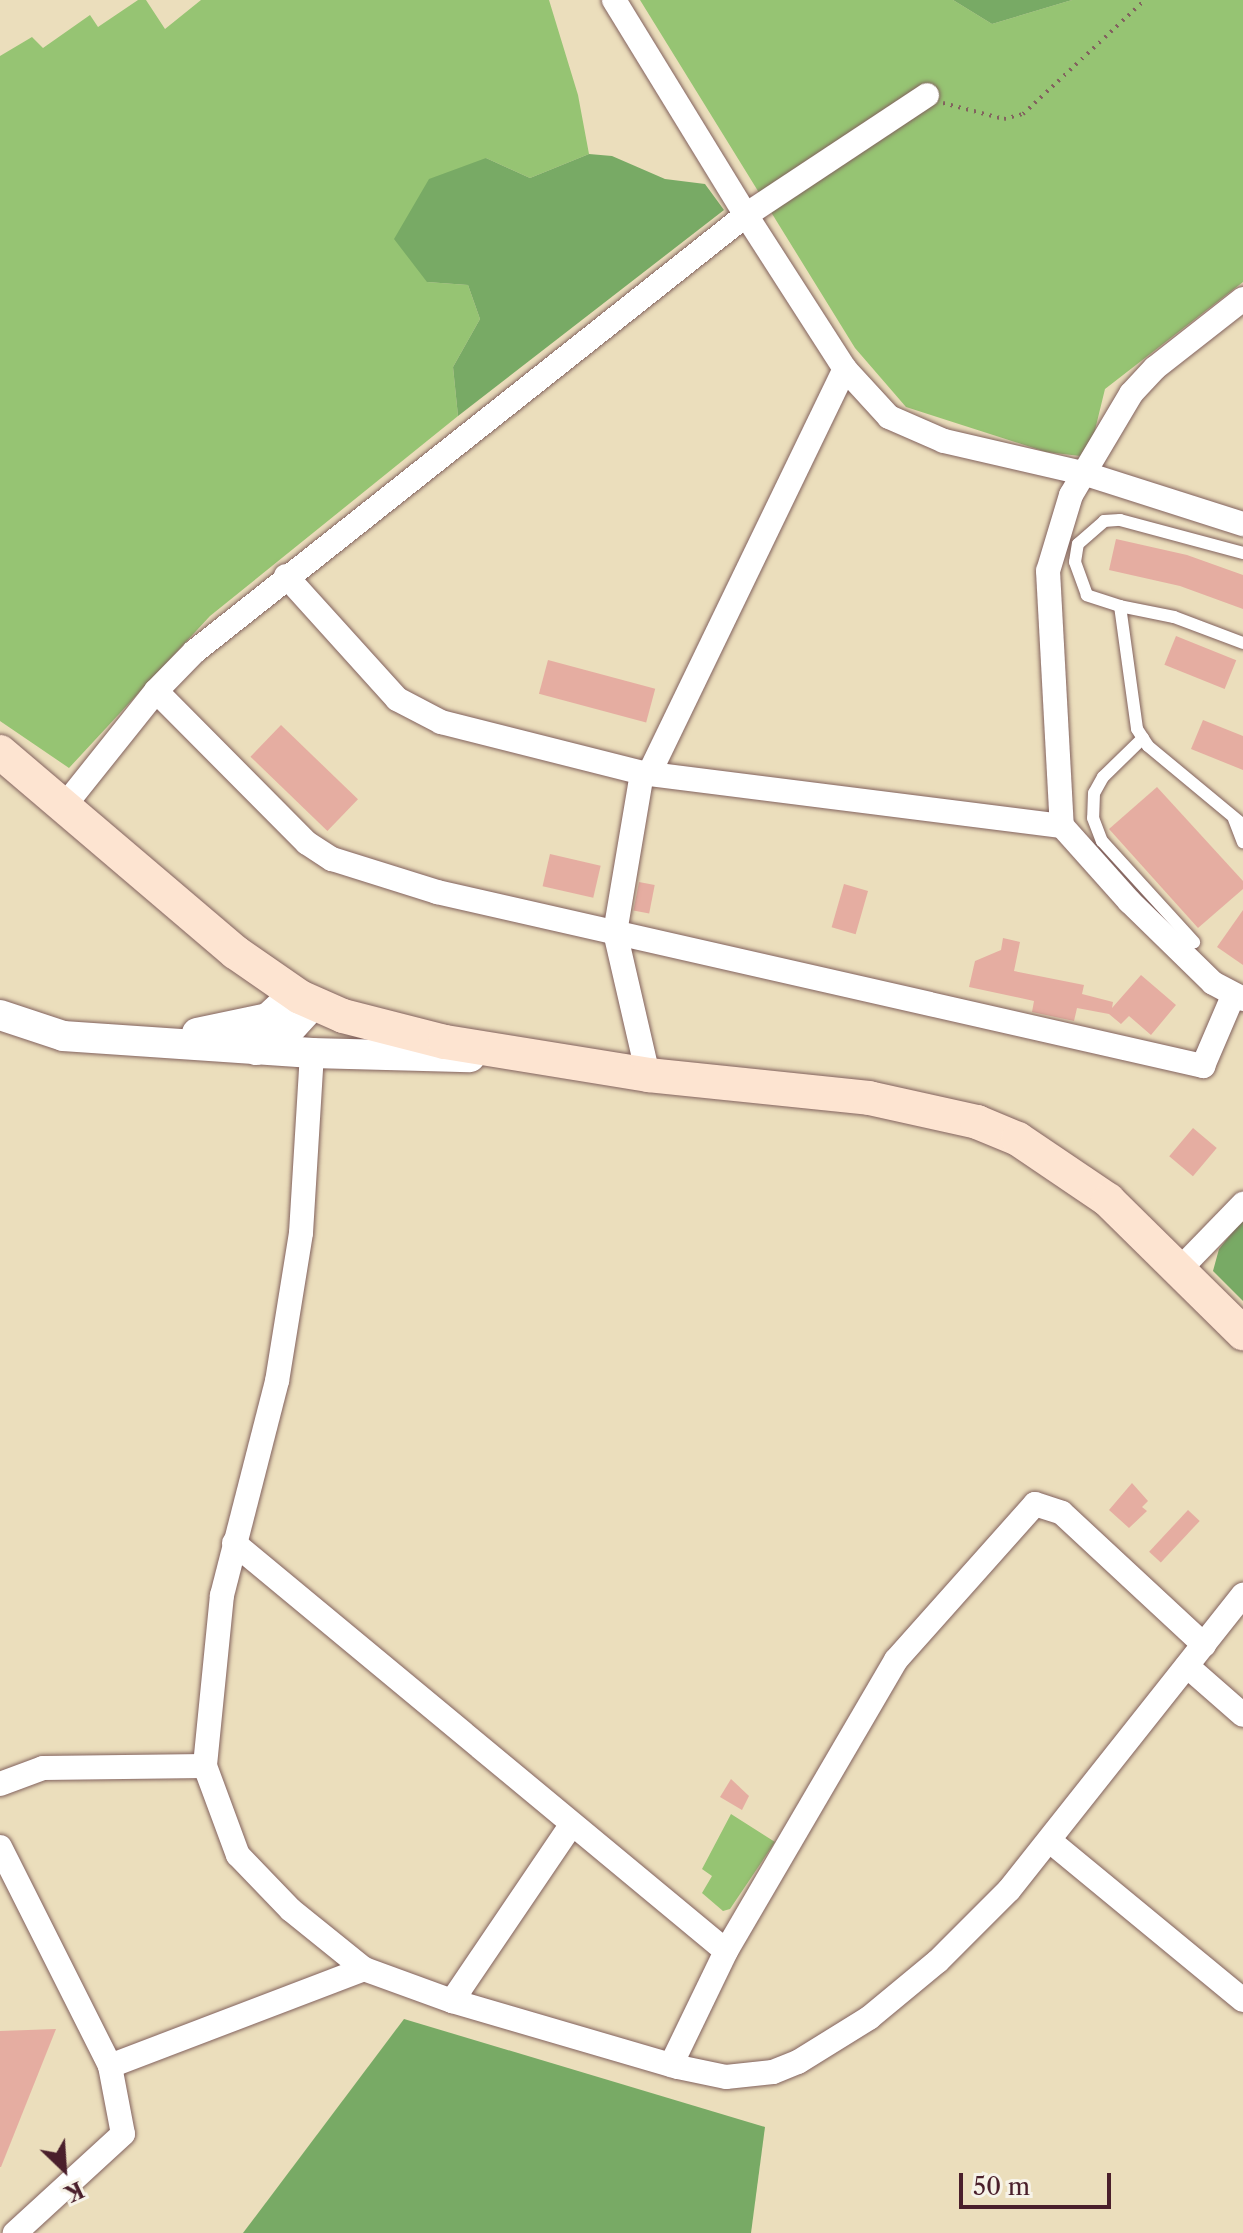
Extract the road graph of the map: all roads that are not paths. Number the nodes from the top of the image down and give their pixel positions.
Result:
1 (614, 0) edge
2 (927, 95) road end
3 (746, 215) junction
4 (1243, 299) edge
5 (845, 369) junction
6 (1083, 473) junction
7 (1243, 524) edge
8 (1243, 553) edge
9 (286, 576) junction
10 (1120, 606) junction
11 (1243, 643) edge
12 (156, 691) junction
13 (1143, 738) junction
14 (0, 752) edge
15 (646, 774) junction
16 (65, 805) junction
17 (1239, 822) edge
18 (1062, 826) junction
19 (1243, 842) edge
20 (615, 932) junction
21 (1194, 942) dead end
22 (1238, 998) edge
23 (304, 999) junction
24 (0, 1015) edge
25 (135, 1042) junction
26 (256, 1050) junction
27 (312, 1053) junction
28 (535, 1058) junction
29 (648, 1075) junction
30 (1243, 1204) edge
31 (1180, 1269) junction
32 (1243, 1333) edge
33 (234, 1543) junction
34 (1243, 1595) edge
35 (1204, 1645) junction
36 (1187, 1666) junction
37 (1243, 1715) edge
38 (205, 1766) junction
39 (0, 1784) edge
40 (571, 1825) junction
41 (1050, 1841) junction
42 (0, 1847) edge
43 (726, 1951) junction
44 (364, 1969) junction
45 (1243, 2000) edge
46 (452, 2001) junction
47 (671, 2065) junction
48 (110, 2066) junction
49 (15, 2233) edge

1 - 3 street
2 - 3 street
3 - 5 street
3 - 9 street
4 - 6 street
5 - 6 street
5 - 15 street
6 - 7 street
6 - 18 street
8 - 10 lane
9 - 12 street
9 - 15 street
10 - 11 lane
10 - 13 lane
12 - 16 street
12 - 20 street
13 - 17 lane
13 - 21 lane
14 - 16 main road
15 - 18 street
15 - 20 street
16 - 23 main road
17 - 19 lane
18 - 22 street
20 - 22 street
20 - 29 street
23 - 25 street
23 - 26 street
23 - 28 main road
24 - 25 street
25 - 26 street
26 - 27 street
27 - 28 street
27 - 33 street
28 - 29 main road
29 - 31 main road
30 - 31 street
31 - 32 main road
33 - 38 street
33 - 40 street
34 - 35 street
35 - 36 street
35 - 43 street
36 - 37 street
36 - 41 street
38 - 39 street
38 - 44 street
40 - 43 street
40 - 46 street
41 - 45 street
41 - 47 street
42 - 48 street
43 - 47 street
44 - 46 street
44 - 48 street
46 - 47 street
48 - 49 street

